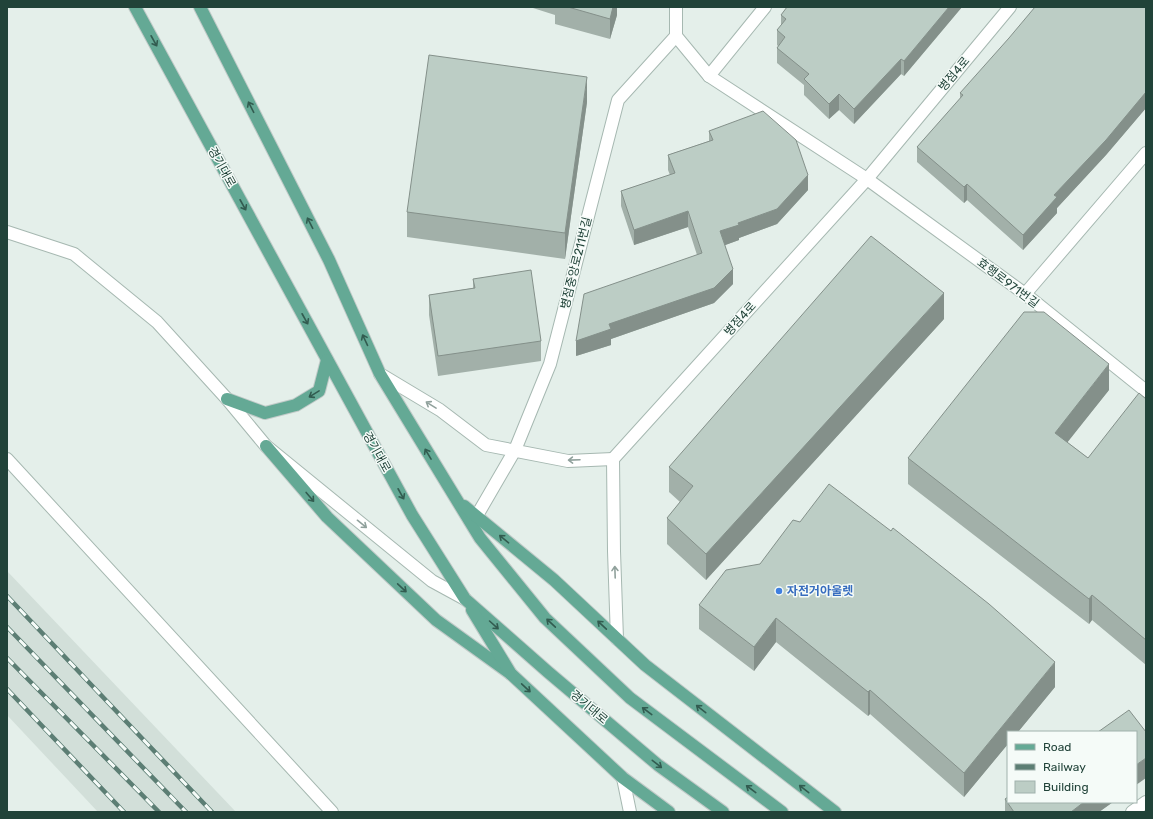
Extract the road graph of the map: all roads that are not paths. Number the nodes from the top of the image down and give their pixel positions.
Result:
1 (135, 7) edge
2 (200, 7) edge
3 (676, 7) edge
4 (765, 7) edge
5 (1010, 7) edge
6 (676, 36) junction
7 (708, 76) junction
8 (1146, 152) edge
9 (867, 179) junction
10 (7, 232) edge
11 (1025, 294) junction
12 (327, 360) junction
13 (380, 374) junction
14 (1146, 391) edge
15 (227, 399) junction
16 (266, 446) junction
17 (515, 450) junction
18 (7, 459) edge
19 (613, 459) junction
20 (474, 520) junction
21 (465, 599) junction
22 (618, 639) junction
23 (511, 674) junction
24 (623, 778) junction
25 (1146, 802) edge
26 (332, 812) edge
27 (630, 812) edge
28 (669, 812) edge
29 (723, 812) edge
30 (782, 812) edge
31 (835, 812) edge
32 (1132, 812) edge

1 -> 12 main road, 경기대로
13 -> 2 main road
3 - 6 street
4 - 7 street
5 - 9 street, 병점4로
6 - 7 street
6 - 17 street, 병점중앙로211번길
7 - 9 street
8 - 11 street
9 - 11 street, 효행로971번길
9 - 19 street, 병점4로
10 - 15 street
11 - 14 street, 효행로971번길
12 -> 15 main road
12 -> 21 main road, 경기대로
17 -> 13 street
20 -> 13 main road
15 - 16 street
16 -> 21 street
16 -> 23 main road
19 -> 17 street
17 - 20 street, 병점중앙로211번길
18 - 26 street
22 -> 19 street
22 -> 20 main road
30 -> 20 main road
21 - 23 main road
21 -> 29 main road, 경기대로
31 -> 22 main road
23 -> 24 main road
24 - 27 street
24 - 28 main road
25 - 32 street

